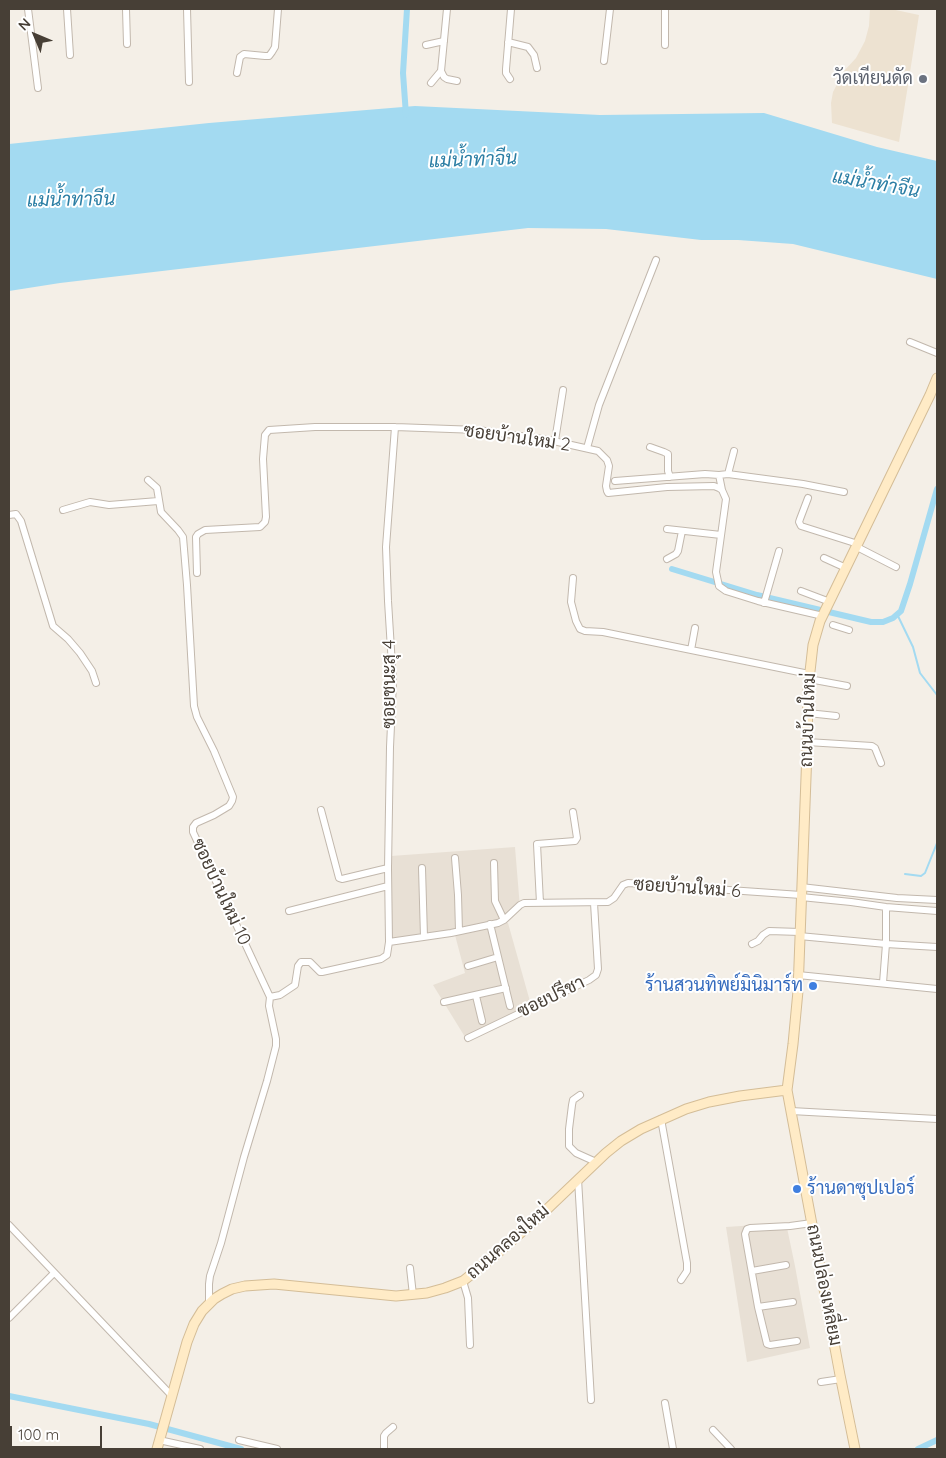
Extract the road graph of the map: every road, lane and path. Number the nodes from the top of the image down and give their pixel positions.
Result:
1 (28, 9) edge
2 (67, 9) edge
3 (126, 9) edge
4 (187, 9) edge
5 (278, 9) edge
6 (447, 9) edge
7 (511, 9) edge
8 (610, 9) edge
9 (665, 9) edge
10 (444, 41) junction
11 (508, 42) junction
12 (127, 44) dead end
13 (426, 45) dead end
14 (665, 45) dead end
15 (70, 56) dead end
16 (604, 61) dead end
17 (537, 68) dead end
18 (441, 72) junction
19 (237, 73) dead end
20 (510, 79) dead end
21 (458, 81) dead end
22 (189, 82) dead end
23 (431, 83) dead end
24 (38, 88) dead end
25 (656, 260) dead end
26 (910, 342) dead end
27 (937, 353) edge
28 (937, 378) edge
29 (563, 390) dead end
30 (395, 427) junction
31 (555, 442) junction
32 (587, 448) junction
33 (650, 448) dead end
34 (734, 451) dead end
35 (728, 474) junction
36 (719, 475) junction
37 (670, 477) junction
38 (148, 480) dead end
39 (615, 481) dead end
40 (722, 490) junction
41 (844, 492) dead end
42 (808, 498) dead end
43 (158, 501) junction
44 (63, 510) dead end
45 (9, 515) edge
46 (667, 529) dead end
47 (682, 531) junction
48 (721, 535) junction
49 (857, 546) junction
50 (778, 551) dead end
51 (824, 558) dead end
52 (668, 559) dead end
53 (896, 567) dead end
54 (846, 568) junction
55 (197, 573) dead end
56 (573, 578) dead end
57 (801, 591) dead end
58 (830, 602) junction
59 (764, 603) junction
60 (826, 622) junction
61 (695, 628) dead end
62 (849, 630) dead end
63 (691, 650) junction
64 (809, 677) junction
65 (96, 683) dead end
66 (847, 686) dead end
67 (808, 713) junction
68 (836, 716) dead end
69 (807, 742) junction
70 (880, 764) dead end
71 (322, 810) dead end
72 (573, 812) dead end
73 (455, 858) dead end
74 (494, 863) dead end
75 (388, 868) junction
76 (422, 868) dead end
77 (388, 886) junction
78 (801, 893) junction
79 (937, 900) edge
80 (540, 903) junction
81 (594, 903) junction
82 (886, 907) junction
83 (289, 911) dead end
84 (937, 911) edge
85 (504, 920) junction
86 (490, 924) junction
87 (459, 931) junction
88 (800, 934) junction
89 (424, 937) junction
90 (389, 942) junction
91 (752, 944) dead end
92 (886, 944) junction
93 (937, 947) edge
94 (498, 958) junction
95 (468, 966) dead end
96 (798, 975) junction
97 (883, 983) junction
98 (506, 988) junction
99 (937, 988) edge
100 (476, 996) junction
101 (270, 997) junction
102 (444, 1002) dead end
103 (510, 1006) dead end
104 (482, 1022) dead end
105 (468, 1038) dead end
106 (787, 1090) junction
107 (580, 1095) dead end
108 (791, 1111) junction
109 (937, 1119) edge
110 (661, 1120) junction
111 (596, 1162) junction
112 (578, 1179) junction
113 (812, 1223) junction
114 (9, 1225) edge
115 (786, 1265) dead end
116 (410, 1268) dead end
117 (752, 1271) junction
118 (54, 1273) junction
119 (681, 1280) dead end
120 (462, 1281) junction
121 (413, 1295) junction
122 (793, 1302) dead end
123 (209, 1304) junction
124 (758, 1307) junction
125 (9, 1318) edge
126 (796, 1341) dead end
127 (470, 1345) dead end
128 (841, 1379) junction
129 (821, 1382) dead end
130 (172, 1396) junction
131 (591, 1400) dead end
132 (665, 1403) dead end
133 (393, 1427) dead end
134 (713, 1430) dead end
135 (160, 1437) junction
136 (239, 1440) dead end
137 (174, 1446) edge
138 (156, 1449) edge
139 (200, 1449) edge
140 (277, 1449) edge
141 (384, 1449) edge
142 (673, 1449) edge
143 (731, 1449) edge
144 (855, 1449) edge

1 - 24 street
2 - 15 street
3 - 12 street
4 - 22 street
5 - 19 street
6 - 10 street
7 - 11 street
8 - 16 street
9 - 14 street
10 - 13 street
10 - 18 street
11 - 17 street
11 - 20 street
18 - 21 street
18 - 23 street
25 - 32 street
26 - 27 street
28 - 49 street, ถนนบ้านใหม่
29 - 31 street
30 - 31 street, ซอยบ้านใหม่ 2
30 - 55 street, ซอยบ้านใหม่ 2
30 - 75 street, ซอยชนะสุ 4
31 - 32 street, ซอยบ้านใหม่ 2
32 - 40 street, ซอยบ้านใหม่ 2
33 - 37 street
34 - 35 street
35 - 36 street
35 - 41 street
36 - 37 street
36 - 40 street
37 - 39 street
38 - 43 street, ซอยบ้านใหม่ 10
40 - 48 street
42 - 49 street
43 - 44 street
43 - 101 street, ซอยบ้านใหม่ 10
45 - 65 street
46 - 47 street
47 - 48 street
47 - 52 street
48 - 59 street
49 - 53 street
49 - 54 street, ถนนบ้านใหม่
50 - 59 street
51 - 54 street
54 - 58 street, ถนนบ้านใหม่
56 - 63 street
57 - 58 street
58 - 60 street, ถนนบ้านใหม่
59 - 60 street
60 - 62 street
60 - 64 street, ถนนบ้านใหม่
61 - 63 street
63 - 64 street
64 - 66 street
64 - 67 street, ถนนบ้านใหม่
67 - 68 street
67 - 69 street, ถนนบ้านใหม่
69 - 70 street
69 - 78 street, ถนนบ้านใหม่
71 - 75 street
72 - 80 street
73 - 87 street
74 - 85 street
75 - 77 street, ซอยชนะสุ 4
76 - 89 street
77 - 83 street
77 - 90 street, ซอยชนะสุ 4
78 - 79 street
78 - 81 street, ซอยบ้านใหม่ 6
78 - 82 street
78 - 88 street, ถนนบ้านใหม่
80 - 81 street, ซอยบ้านใหม่ 6
80 - 85 street, ซอยบ้านใหม่ 6
81 - 105 street, ซอยปรีชา
82 - 84 street
82 - 92 street
85 - 86 street, ซอยบ้านใหม่ 6
86 - 87 street, ซอยบ้านใหม่ 6
86 - 94 street
87 - 89 street, ซอยบ้านใหม่ 6
88 - 91 street
88 - 92 street
88 - 96 street, ถนนบ้านใหม่
89 - 90 street, ซอยบ้านใหม่ 6
90 - 101 street
92 - 93 street
92 - 97 street
94 - 95 street
94 - 98 street
96 - 97 street
96 - 106 street, ถนนบ้านใหม่
97 - 99 street
98 - 100 street
98 - 103 street
100 - 102 street
100 - 104 street
101 - 123 street, ซอยบ้านใหม่ 10
106 - 108 street, ถนนปล่องเหลี่ยม
106 - 110 street, ถนนคลองใหม่
107 - 111 street
108 - 109 street
108 - 113 street, ถนนปล่องเหลี่ยม
110 - 111 street, ถนนคลองใหม่
110 - 119 street
111 - 112 street, ถนนคลองใหม่
112 - 120 street, ถนนคลองใหม่
112 - 131 street
113 - 117 street
113 - 128 street, ถนนปล่องเหลี่ยม
114 - 118 street
115 - 117 street
116 - 121 street
117 - 124 street
118 - 125 street
118 - 130 street
120 - 121 street, ถนนคลองใหม่
120 - 127 street
121 - 123 street, ถนนคลองใหม่
122 - 124 street
123 - 130 street, ถนนคลองใหม่
124 - 126 street
128 - 129 street
128 - 144 street, ถนนปล่องเหลี่ยม
130 - 135 street, ถนนคลองใหม่
132 - 142 street
133 - 141 street
134 - 143 street
135 - 137 street
135 - 138 street, ถนนคลองใหม่
136 - 140 street
137 - 139 street

